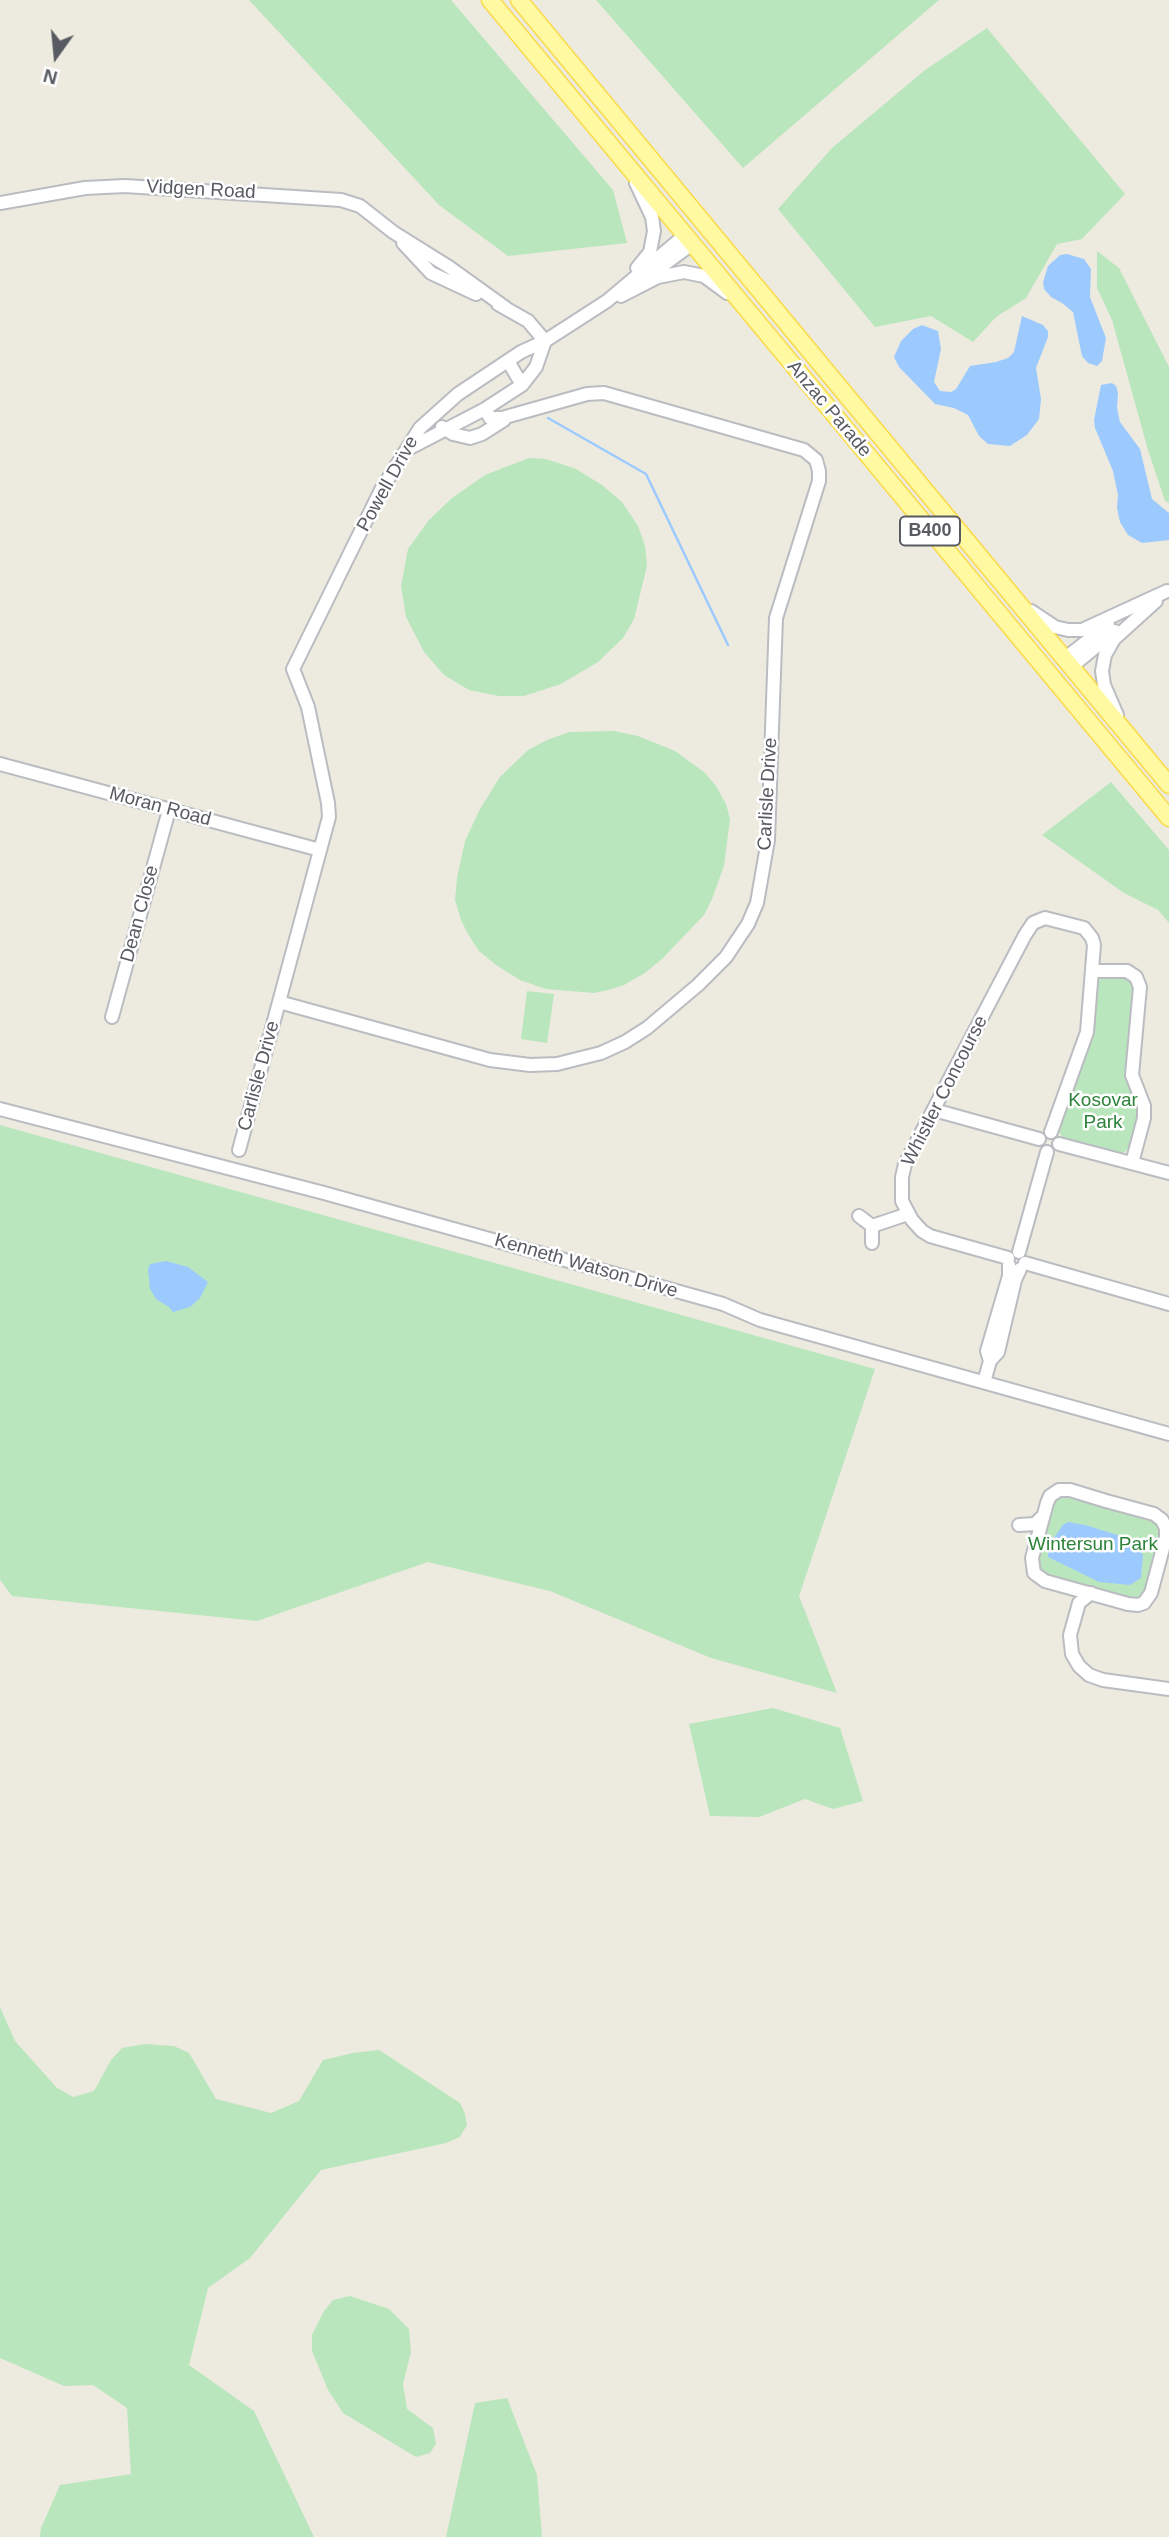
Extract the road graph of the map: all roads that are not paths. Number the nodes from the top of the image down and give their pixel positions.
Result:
1 (490, 0) edge
2 (519, 0) edge
3 (628, 166) junction
4 (0, 203) edge
5 (704, 224) junction
6 (688, 239) junction
7 (594, 310) junction
8 (753, 318) junction
9 (545, 341) junction
10 (508, 361) junction
11 (522, 384) junction
12 (485, 409) junction
13 (438, 410) junction
14 (510, 416) junction
15 (445, 429) junction
16 (403, 454) junction
17 (1165, 592) edge
18 (1013, 597) junction
19 (1067, 663) junction
20 (293, 669) joint
21 (1052, 676) junction
22 (1125, 732) junction
23 (0, 764) edge
24 (1169, 785) edge
25 (169, 810) junction
26 (1169, 818) edge
27 (320, 850) junction
28 (1093, 971) junction
29 (279, 1002) junction
30 (111, 1017) dead end
31 (0, 1110) edge
32 (934, 1110) junction
33 (1051, 1132) junction
34 (1039, 1139) junction
35 (1059, 1144) junction
36 (239, 1150) dead end
37 (1047, 1152) junction
38 (1132, 1163) junction
39 (1169, 1173) edge
40 (908, 1214) junction
41 (859, 1216) dead end
42 (872, 1226) junction
43 (872, 1243) dead end
44 (1016, 1261) junction
45 (1169, 1304) edge
46 (984, 1382) junction
47 (1169, 1434) edge
48 (1044, 1515) junction
49 (1035, 1545) junction
50 (1164, 1546) junction
51 (1169, 1561) edge
52 (1157, 1572) junction
53 (1069, 1588) junction
54 (1091, 1594) junction
55 (1078, 1607) junction
56 (1169, 1689) edge

1 - 3 main road, Anzac Parade / B400
2 - 5 main road, Anzac Parade / B400
3 - 6 main road, Anzac Parade / B400
3 - 7 street
4 - 9 street, Vidgen Road
5 - 6 main road
5 - 18 main road, Anzac Parade / B400
6 - 7 street, Powell Drive
6 - 8 main road, Anzac Parade / B400
7 - 8 street
7 - 9 street, Powell Drive
8 - 21 main road, Anzac Parade / B400
9 - 10 street, Powell Drive
9 - 11 street
10 - 11 street
10 - 13 street, Powell Drive
11 - 12 street
12 - 14 street
12 - 15 street
13 - 15 street
13 - 16 street, Powell Drive
14 - 15 street, Carlisle Drive
14 - 29 street, Carlisle Drive
15 - 16 street
16 - 20 street, Powell Drive
17 - 18 street
17 - 19 street
17 - 22 street
18 - 19 main road, Anzac Parade / B400
19 - 21 main road
19 - 22 main road, Anzac Parade / B400
20 - 27 street, Carlisle Drive
21 - 26 main road, Anzac Parade / B400
22 - 24 main road, Anzac Parade / B400
23 - 25 street, Moran Road
25 - 27 street, Moran Road
25 - 30 street, Dean Close
27 - 29 street, Carlisle Drive
28 - 32 street, Whistler Concourse
28 - 33 street
28 - 38 street
29 - 36 street, Carlisle Drive
31 - 46 street, Kenneth Watson Drive
32 - 34 street
32 - 40 street, Whistler Concourse
33 - 34 street
33 - 35 street
34 - 37 street
35 - 37 street
35 - 38 street
37 - 44 street
38 - 39 street
40 - 42 street
40 - 44 street
41 - 42 street
42 - 43 street
44 - 45 street
44 - 46 street
46 - 47 street, Kenneth Watson Drive
48 - 49 street
48 - 49 street
48 - 50 street
49 - 53 street
50 - 51 street
50 - 52 street
51 - 52 street
52 - 54 street
53 - 54 street
53 - 55 street
54 - 55 street
55 - 56 street

